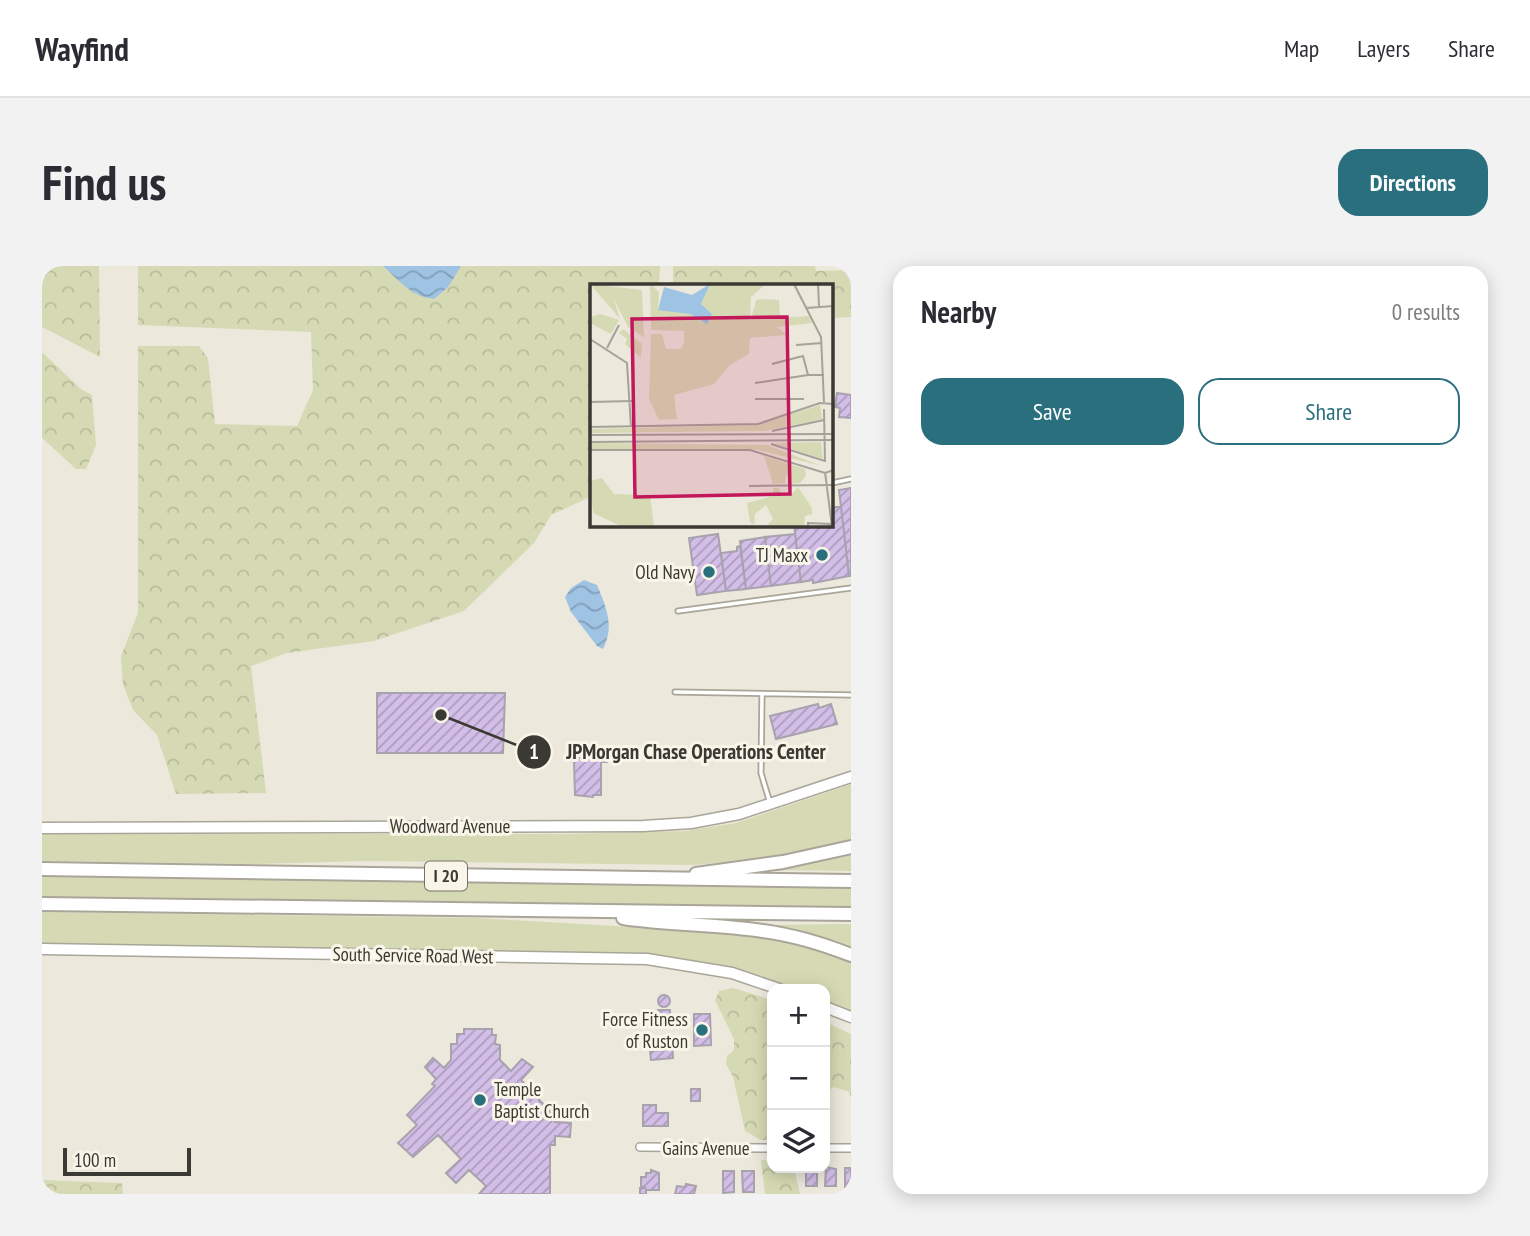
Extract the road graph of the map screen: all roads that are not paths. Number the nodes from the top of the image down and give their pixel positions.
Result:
1 (851, 588) edge
2 (678, 611) dead end
3 (675, 692) dead end
4 (762, 695) junction
5 (851, 695) edge
6 (851, 777) edge
7 (771, 805) junction
8 (42, 828) edge
9 (851, 848) edge
10 (42, 869) edge
11 (653, 879) junction
12 (851, 881) edge
13 (42, 904) edge
14 (582, 911) junction
15 (851, 915) edge
16 (42, 949) edge
17 (851, 955) edge
18 (767, 985) edge
19 (830, 1009) edge
20 (851, 1017) edge
21 (640, 1147) dead end
22 (767, 1148) edge
23 (830, 1148) edge
24 (851, 1148) edge

1 - 2 lane
3 - 4 lane
4 - 5 lane
4 - 7 lane
6 - 7 main road, Woodward Avenue
7 - 8 main road, Woodward Avenue
9 - 11 highway
10 - 11 highway, I 20
11 - 12 highway, I 20
13 - 14 highway, I 20
14 - 15 highway, I 20
14 - 17 highway
16 - 18 main road, South Service Road West
19 - 20 main road
21 - 22 street, Gains Avenue
23 - 24 street

